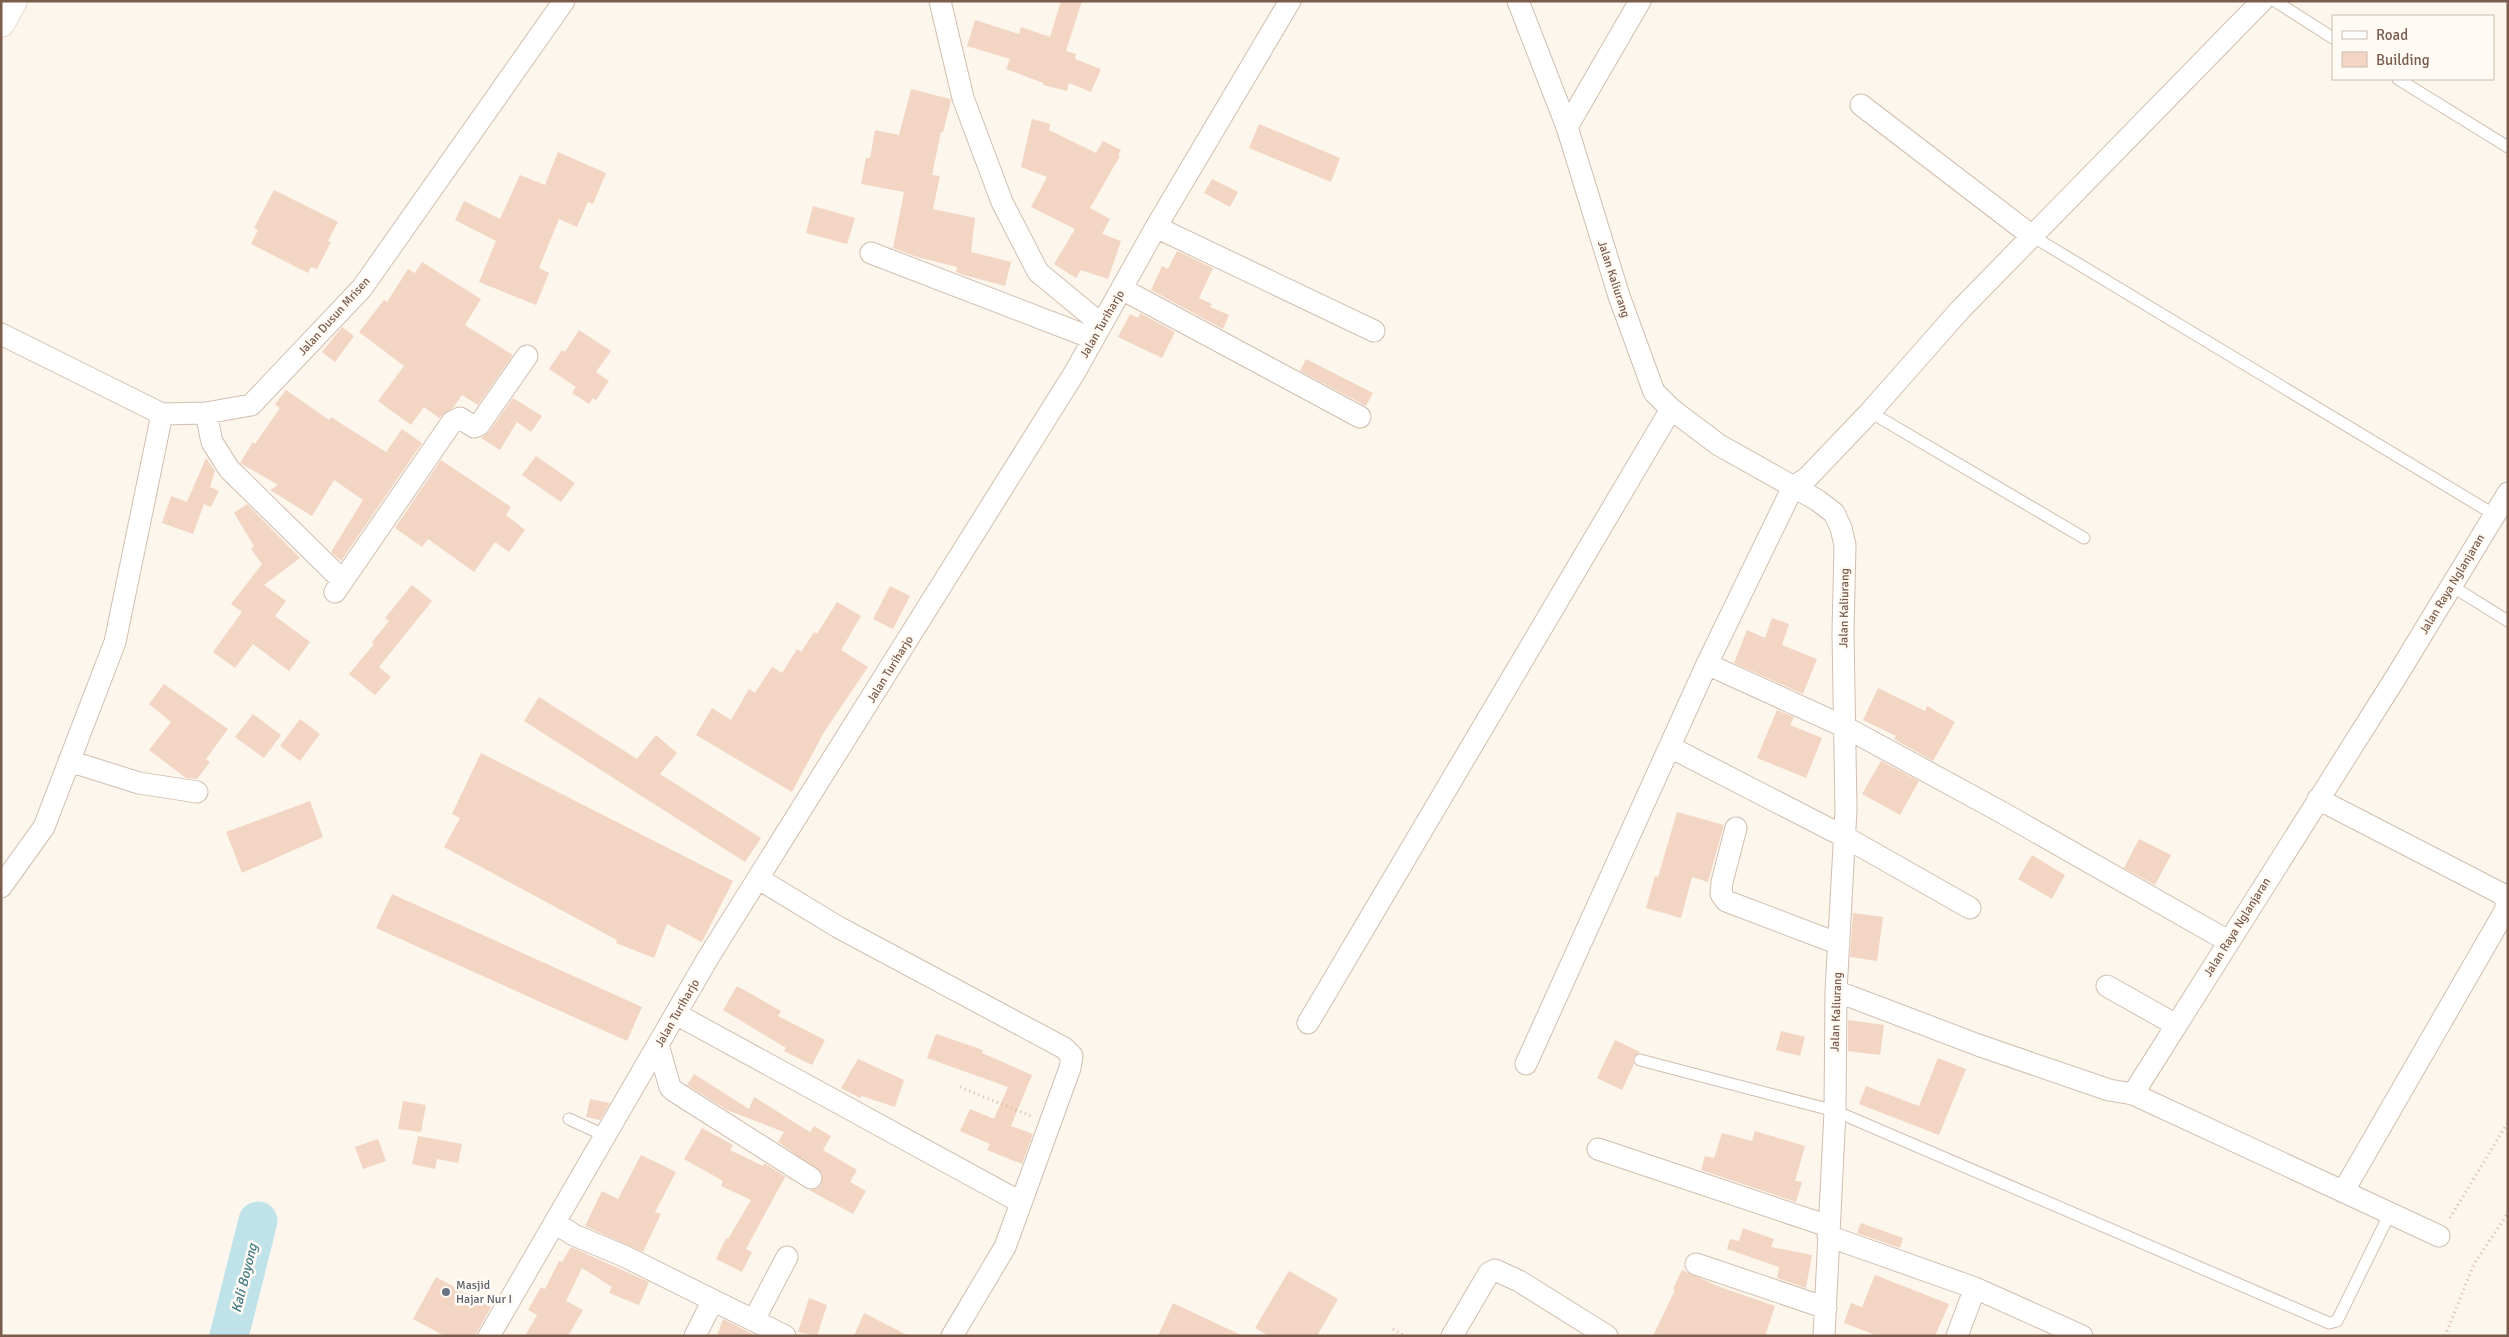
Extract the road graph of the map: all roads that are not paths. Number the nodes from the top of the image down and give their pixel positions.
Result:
1 (13, 1) edge
2 (564, 1) edge
3 (940, 1) edge
4 (1290, 1) edge
5 (1518, 1) edge
6 (1640, 1) edge
7 (2262, 1) edge
8 (2275, 1) edge
9 (1, 23) edge
10 (2332, 37) edge
11 (2400, 80) edge
12 (1861, 105) dead end
13 (1567, 128) junction
14 (2508, 147) edge
15 (1156, 227) junction
16 (2032, 236) junction
17 (871, 254) dead end
18 (1122, 288) junction
19 (1096, 331) junction
20 (1374, 331) dead end
21 (1, 334) edge
22 (527, 356) dead end
23 (1671, 409) junction
24 (1870, 412) junction
25 (206, 413) junction
26 (162, 414) junction
27 (1360, 417) dead end
28 (1793, 487) junction
29 (2508, 493) edge
30 (2495, 515) junction
31 (2084, 538) dead end
32 (2450, 585) junction
33 (2508, 621) edge
34 (1708, 664) junction
35 (1845, 726) junction
36 (1670, 747) junction
37 (81, 764) junction
38 (197, 792) dead end
39 (2318, 799) junction
40 (1736, 828) dead end
41 (1845, 837) junction
42 (759, 879) junction
43 (1, 887) edge
44 (1970, 908) dead end
45 (2228, 941) junction
46 (1839, 944) junction
47 (2107, 986) dead end
48 (1836, 991) junction
49 (676, 1014) junction
50 (1308, 1023) dead end
51 (2176, 1025) junction
52 (658, 1045) junction
53 (1640, 1060) dead end
54 (1526, 1064) dead end
55 (2133, 1094) junction
56 (1835, 1112) junction
57 (568, 1118) dead end
58 (606, 1136) junction
59 (1598, 1149) dead end
60 (811, 1178) dead end
61 (2343, 1192) junction
62 (1020, 1202) junction
63 (2390, 1213) junction
64 (554, 1223) junction
65 (1828, 1231) junction
66 (2439, 1236) road end
67 (787, 1257) dead end
68 (1696, 1264) dead end
69 (1975, 1288) junction
70 (713, 1300) junction
71 (1826, 1308) junction
72 (754, 1320) junction
73 (489, 1336) edge
74 (695, 1336) edge
75 (786, 1336) edge
76 (952, 1336) edge
77 (1452, 1336) edge
78 (1607, 1336) edge
79 (1824, 1336) edge
80 (1957, 1336) edge
81 (2082, 1336) edge

1 - 9 main road
2 - 25 street, Jalan Dusun Mrisen
3 - 19 street
4 - 15 street, Jalan Turiharjo
5 - 13 street, Jalan Kaliurang
6 - 13 street
7 - 16 street
8 - 10 lane
11 - 14 lane
12 - 16 street
13 - 23 street, Jalan Kaliurang
15 - 18 street, Jalan Turiharjo
15 - 20 street
16 - 24 street
16 - 30 lane
17 - 19 street
18 - 19 street, Jalan Turiharjo
18 - 27 street
19 - 42 street, Jalan Turiharjo
21 - 26 street, Jalan Dusun Mrisen
22 - 25 street
23 - 28 street, Jalan Kaliurang
23 - 50 street
24 - 28 street
24 - 31 lane
25 - 26 street, Jalan Dusun Mrisen
26 - 37 street
28 - 34 street
28 - 35 street, Jalan Kaliurang
29 - 30 street, Jalan Raya Nglanjaran
30 - 32 street, Jalan Raya Nglanjaran
32 - 33 lane
32 - 39 street, Jalan Raya Nglanjaran
34 - 35 street
34 - 36 street
35 - 41 street, Jalan Kaliurang
35 - 45 street
36 - 41 street
36 - 54 street
37 - 38 street
37 - 43 street
39 - 45 street, Jalan Raya Nglanjaran
39 - 61 street
40 - 46 street
41 - 44 street
41 - 46 street, Jalan Kaliurang
42 - 49 street, Jalan Turiharjo
42 - 62 street
45 - 51 street, Jalan Raya Nglanjaran
46 - 48 street, Jalan Kaliurang
47 - 51 street
48 - 55 street
48 - 56 street, Jalan Kaliurang
49 - 52 street, Jalan Turiharjo
49 - 62 street
51 - 55 street, Jalan Raya Nglanjaran
52 - 58 street, Jalan Turiharjo
52 - 60 street
53 - 56 lane
55 - 61 street
56 - 63 lane
56 - 65 street, Jalan Kaliurang
57 - 58 lane
58 - 64 street, Jalan Turiharjo
59 - 65 street
61 - 63 street
62 - 76 street
63 - 66 street
64 - 70 street
64 - 73 street, Jalan Turiharjo
65 - 69 street
65 - 71 street, Jalan Kaliurang
67 - 72 street
68 - 71 street
69 - 80 street
69 - 81 street
70 - 72 street
70 - 74 street
71 - 79 street, Jalan Kaliurang
72 - 75 street
77 - 78 street

